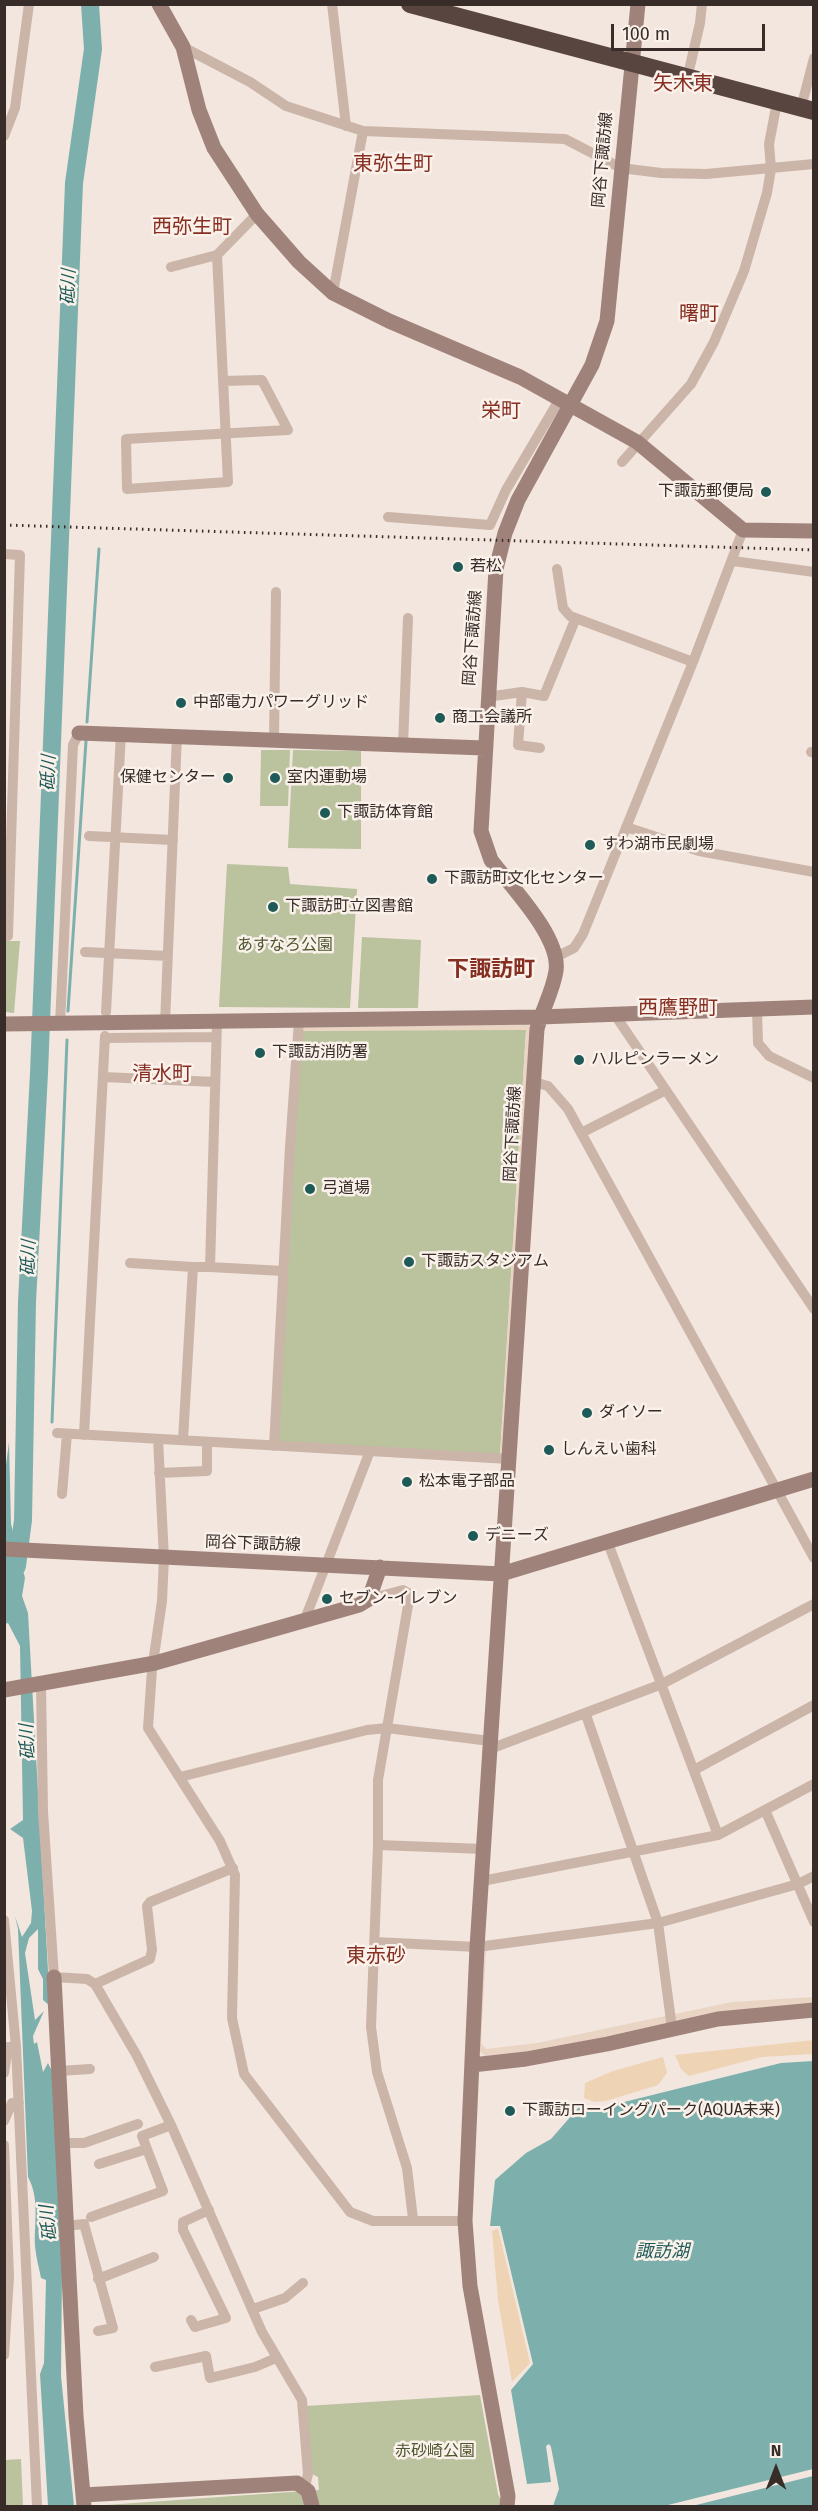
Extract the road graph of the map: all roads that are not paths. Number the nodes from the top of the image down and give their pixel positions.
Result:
1 (29, 4) edge
2 (159, 4) edge
3 (332, 4) edge
4 (410, 4) edge
5 (638, 4) edge
6 (702, 4) edge
7 (183, 47) junction
8 (813, 58) edge
9 (631, 65) junction
10 (687, 79) junction
11 (777, 102) junction
12 (807, 110) edge
13 (346, 126) junction
14 (363, 131) junction
15 (4, 136) edge
16 (813, 164) edge
17 (621, 168) junction
18 (771, 169) junction
19 (257, 214) junction
20 (217, 255) junction
21 (171, 267) dead end
22 (333, 293) junction
23 (223, 381) junction
24 (564, 403) junction
25 (225, 432) junction
26 (637, 442) junction
27 (622, 462) dead end
28 (388, 517) dead end
29 (743, 530) junction
30 (813, 531) edge
31 (4, 554) edge
32 (733, 561) junction
33 (557, 569) dead end
34 (813, 572) edge
35 (276, 592) dead end
36 (408, 618) dead end
37 (575, 620) junction
38 (693, 662) junction
39 (522, 692) junction
40 (487, 697) junction
41 (79, 733) joint
42 (121, 733) junction
43 (177, 735) junction
44 (9, 736) edge
45 (274, 739) junction
46 (403, 745) junction
47 (484, 748) junction
48 (540, 748) dead end
49 (626, 827) junction
50 (88, 836) dead end
51 (117, 839) junction
52 (173, 840) junction
53 (813, 871) edge
54 (4, 936) edge
55 (85, 952) dead end
56 (111, 953) junction
57 (168, 956) junction
58 (556, 957) junction
59 (813, 1007) edge
60 (758, 1009) junction
61 (106, 1012) dead end
62 (615, 1015) junction
63 (540, 1017) junction
64 (299, 1020) junction
65 (165, 1023) junction
66 (11, 1024) edge
67 (58, 1024) junction
68 (217, 1030) junction
69 (103, 1077) junction
70 (813, 1078) edge
71 (215, 1082) junction
72 (534, 1082) junction
73 (666, 1090) junction
74 (581, 1133) junction
75 (130, 1263) dead end
76 (194, 1267) junction
77 (210, 1268) junction
78 (283, 1271) junction
79 (813, 1309) edge
80 (84, 1435) junction
81 (158, 1439) junction
82 (183, 1440) junction
83 (207, 1442) junction
84 (274, 1446) junction
85 (370, 1451) junction
86 (509, 1459) junction
87 (159, 1473) junction
88 (813, 1479) edge
89 (778, 1490) junction
90 (62, 1494) dead end
91 (608, 1543) junction
92 (4, 1549) edge
93 (164, 1558) junction
94 (813, 1558) edge
95 (326, 1565) junction
96 (380, 1567) junction
97 (501, 1574) junction
98 (369, 1599) junction
99 (813, 1604) edge
100 (305, 1619) junction
101 (155, 1663) junction
102 (662, 1684) junction
103 (37, 1685) junction
104 (4, 1690) edge
105 (813, 1705) edge
106 (586, 1715) junction
107 (387, 1728) junction
108 (490, 1745) junction
109 (694, 1770) junction
110 (180, 1777) junction
111 (813, 1784) edge
112 (765, 1810) junction
113 (718, 1835) junction
114 (378, 1845) junction
115 (484, 1849) junction
116 (633, 1852) junction
117 (233, 1868) junction
118 (813, 1876) edge
119 (482, 1881) junction
120 (798, 1884) junction
121 (4, 1920) edge
122 (813, 1922) edge
123 (658, 1923) junction
124 (375, 1942) junction
125 (477, 1947) junction
126 (6, 1957) edge
127 (54, 1977) junction
128 (95, 1984) junction
129 (813, 2010) edge
130 (672, 2028) junction
131 (16, 2047) junction
132 (472, 2065) junction
133 (90, 2069) dead end
134 (59, 2071) junction
135 (4, 2073) edge
136 (19, 2103) junction
137 (4, 2121) edge
138 (138, 2124) dead end
139 (171, 2125) junction
140 (63, 2143) junction
141 (4, 2145) edge
142 (147, 2149) junction
143 (5, 2164) edge
144 (99, 2164) dead end
145 (208, 2210) junction
146 (6, 2215) edge
147 (91, 2217) dead end
148 (413, 2219) junction
149 (465, 2221) junction
150 (66, 2226) junction
151 (154, 2257) dead end
152 (98, 2278) junction
153 (303, 2283) dead end
154 (253, 2309) junction
155 (191, 2320) dead end
156 (98, 2331) dead end
157 (4, 2355) edge
158 (276, 2358) junction
159 (155, 2367) dead end
160 (305, 2486) junction
161 (83, 2501) edge
162 (37, 2506) edge
163 (312, 2506) edge
164 (507, 2506) edge

1 - 15 street
2 - 7 street
3 - 13 street
4 - 9 highway
5 - 9 street, 岡谷下諏訪線
6 - 10 street
7 - 13 street
7 - 19 street
8 - 12 street
9 - 10 highway
9 - 17 street, 岡谷下諏訪線
10 - 11 highway
11 - 12 highway
11 - 18 street
13 - 14 street
14 - 17 street
14 - 22 street
16 - 18 street
17 - 18 street
17 - 24 street, 岡谷下諏訪線
18 - 26 street
19 - 20 street
19 - 22 street
20 - 21 street
20 - 23 street
22 - 24 street
23 - 25 street
23 - 25 street
24 - 26 street
24 - 28 street
24 - 40 street, 岡谷下諏訪線
25 - 25 street
26 - 27 street
26 - 29 street
29 - 30 street
29 - 32 street
31 - 44 street
32 - 34 street
32 - 38 street
33 - 37 street
35 - 45 street
36 - 46 street
37 - 38 street
37 - 39 street
38 - 49 street
39 - 40 street
39 - 48 street
40 - 47 street, 岡谷下諏訪線
41 - 42 street
41 - 67 street
42 - 43 street
42 - 51 street
43 - 45 street
43 - 52 street
44 - 54 street
45 - 46 street
46 - 47 street
47 - 58 street, 岡谷下諏訪線
49 - 53 street
49 - 58 street
50 - 51 street
51 - 52 street
51 - 56 street
52 - 57 street
55 - 56 street
56 - 57 street
56 - 61 street
57 - 65 street
58 - 63 street, 岡谷下諏訪線
59 - 60 street
60 - 62 street
60 - 70 street
62 - 63 street
62 - 73 street
63 - 64 street
63 - 72 street, 岡谷下諏訪線
64 - 68 street
64 - 78 street
65 - 67 street
65 - 68 street
66 - 67 street
68 - 69 street
68 - 71 street
69 - 71 street
69 - 80 street
71 - 77 street
72 - 74 street
72 - 86 street, 岡谷下諏訪線
73 - 74 street
73 - 79 street
74 - 89 street
75 - 76 street
76 - 77 street
76 - 82 street
77 - 78 street
78 - 84 street
80 - 81 street
80 - 90 street
81 - 82 street
81 - 87 street
82 - 83 street
83 - 84 street
83 - 87 street
84 - 85 street
85 - 86 street
85 - 95 street
86 - 97 street, 岡谷下諏訪線
87 - 93 street
88 - 89 street, 岡谷下諏訪線
89 - 91 street, 岡谷下諏訪線
89 - 94 street
91 - 97 street, 岡谷下諏訪線
91 - 102 street
92 - 93 street, 岡谷下諏訪線
93 - 95 street, 岡谷下諏訪線
93 - 101 street
95 - 96 street, 岡谷下諏訪線
95 - 100 street
96 - 97 street, 岡谷下諏訪線
96 - 98 street
97 - 108 street
98 - 100 street
98 - 107 street
99 - 102 street
100 - 101 street
101 - 103 street
101 - 110 street
102 - 106 street
102 - 109 street
103 - 104 street
103 - 127 street
105 - 109 street
106 - 108 street
106 - 116 street
107 - 108 street
107 - 110 street
107 - 114 street
108 - 115 street
109 - 113 street
110 - 117 street
111 - 112 street
112 - 113 street
112 - 120 street
113 - 116 street
114 - 115 street
114 - 124 street
115 - 119 street
116 - 119 street
116 - 123 street
117 - 128 street
117 - 148 street
118 - 120 street
119 - 125 street
120 - 122 street
120 - 123 street
121 - 126 street
123 - 125 street
123 - 130 street
124 - 125 street
124 - 148 street
125 - 132 street
126 - 131 street
127 - 128 street
127 - 134 street
128 - 139 street
129 - 130 street
130 - 132 street
131 - 135 street
131 - 136 street
132 - 149 street
133 - 134 street
134 - 140 street
136 - 137 street
136 - 162 street
138 - 140 street
139 - 142 street
139 - 145 street
140 - 150 street
141 - 143 street
142 - 144 street
142 - 147 street
143 - 146 street
145 - 154 street
145 - 155 street
146 - 157 street
148 - 149 street
149 - 164 street
150 - 152 street
150 - 161 street
151 - 152 street
152 - 156 street
153 - 154 street
154 - 158 street
158 - 159 street
158 - 160 street
160 - 161 street
160 - 163 street

